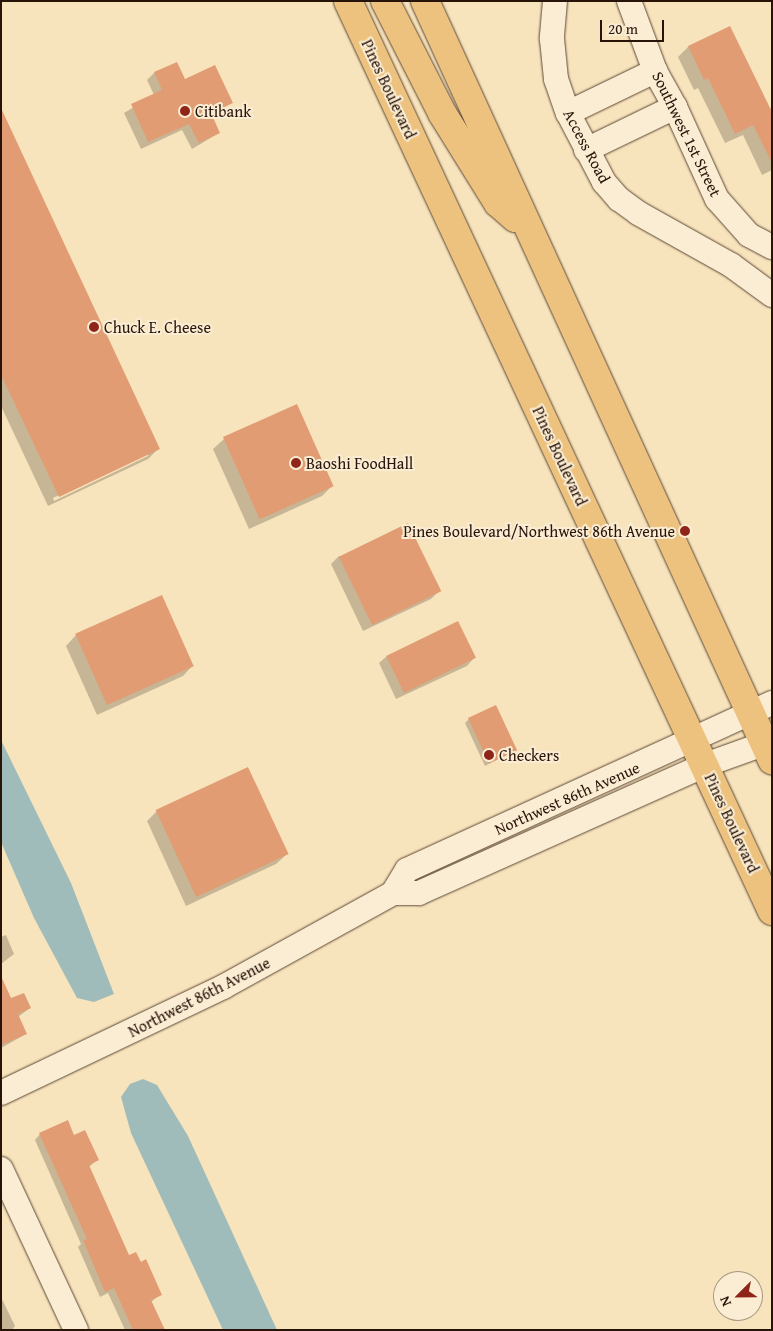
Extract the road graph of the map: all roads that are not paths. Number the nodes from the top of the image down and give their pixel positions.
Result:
1 (348, 1) edge
2 (385, 1) edge
3 (425, 1) edge
4 (555, 1) edge
5 (629, 1) edge
6 (655, 71) junction
7 (675, 107) junction
8 (568, 113) junction
9 (586, 150) junction
10 (530, 230) junction
11 (772, 247) edge
12 (772, 295) edge
13 (761, 708) edge
14 (769, 748) edge
15 (699, 753) junction
16 (772, 911) edge
17 (1, 1093) edge
18 (1, 1169) edge
19 (76, 1330) edge

1 - 15 highway, Pines Boulevard
2 - 10 highway
3 - 10 highway
4 - 8 street, Access Road
5 - 6 street, Southwest 1st Street
6 - 7 street, Southwest 1st Street
6 - 8 street
7 - 9 street
7 - 11 street, Southwest 1st Street
8 - 9 street, Access Road
9 - 12 street, Access Road
10 - 13 highway
13 - 14 highway
13 - 15 street, Northwest 86th Avenue
14 - 15 street, Northwest 86th Avenue
15 - 16 highway, Pines Boulevard
15 - 17 street, Northwest 86th Avenue
18 - 19 street

